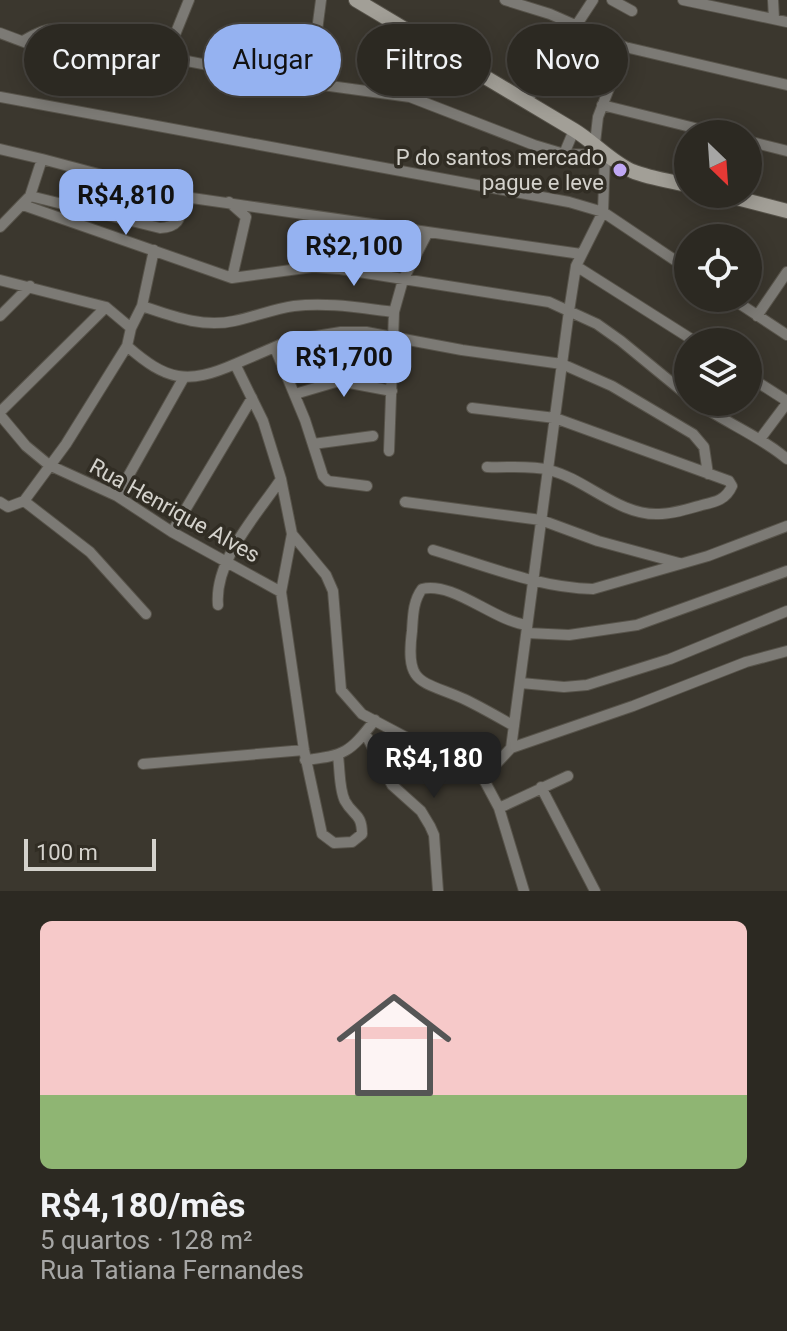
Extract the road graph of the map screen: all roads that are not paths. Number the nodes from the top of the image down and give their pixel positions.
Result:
1 (189, 0) edge
2 (321, 0) edge
3 (356, 0) edge
4 (505, 0) edge
5 (593, 0) edge
6 (612, 0) edge
7 (684, 0) edge
8 (773, 0) edge
9 (632, 11) dead end
10 (774, 19) junction
11 (787, 22) edge
12 (179, 24) edge
13 (318, 24) edge
14 (395, 24) edge
15 (572, 24) edge
16 (579, 24) edge
17 (0, 33) edge
18 (23, 41) edge
19 (628, 48) edge
20 (491, 81) edge
21 (787, 85) edge
22 (341, 88) edge
23 (530, 96) edge
24 (606, 96) edge
25 (0, 97) edge
26 (410, 97) joint
27 (526, 102) junction
28 (602, 105) junction
29 (674, 123) edge
30 (574, 130) junction
31 (762, 145) edge
32 (0, 149) edge
33 (600, 149) junction
34 (787, 151) edge
35 (564, 154) junction
36 (46, 160) junction
37 (674, 182) edge
38 (185, 197) junction
39 (27, 200) junction
40 (228, 202) junction
41 (762, 205) edge
42 (787, 211) edge
43 (603, 212) junction
44 (0, 227) edge
45 (428, 232) junction
46 (154, 250) junction
47 (581, 254) junction
48 (674, 260) edge
49 (576, 266) junction
50 (787, 272) edge
51 (232, 278) junction
52 (0, 280) edge
53 (403, 280) junction
54 (30, 286) junction
55 (142, 306) junction
56 (106, 307) junction
57 (569, 311) junction
58 (394, 312) junction
59 (751, 312) edge
60 (0, 316) edge
61 (757, 316) junction
62 (131, 328) junction
63 (674, 328) edge
64 (787, 335) edge
65 (394, 336) junction
66 (127, 346) junction
67 (275, 348) junction
68 (235, 364) junction
69 (562, 364) junction
70 (183, 379) junction
71 (674, 385) edge
72 (762, 385) edge
73 (392, 391) junction
74 (295, 394) junction
75 (252, 398) junction
76 (787, 402) edge
77 (472, 408) dead end
78 (0, 414) edge
79 (717, 416) edge
80 (555, 418) junction
81 (373, 436) dead end
82 (760, 439) junction
83 (313, 444) junction
84 (389, 451) dead end
85 (787, 459) edge
86 (49, 465) junction
87 (487, 467) dead end
88 (548, 469) junction
89 (708, 474) junction
90 (281, 479) junction
91 (367, 486) dead end
92 (117, 496) junction
93 (24, 501) junction
94 (0, 502) edge
95 (405, 502) dead end
96 (541, 520) junction
97 (787, 526) edge
98 (172, 532) junction
99 (292, 534) junction
100 (433, 550) dead end
101 (225, 561) junction
102 (682, 564) junction
103 (787, 571) edge
104 (532, 580) junction
105 (281, 592) junction
106 (218, 605) dead end
107 (787, 611) edge
108 (146, 614) dead end
109 (527, 629) junction
110 (787, 651) edge
111 (521, 683) junction
112 (375, 720) junction
113 (514, 726) junction
114 (365, 733) junction
115 (511, 748) junction
116 (304, 755) junction
117 (338, 756) junction
118 (143, 764) dead end
119 (568, 776) dead end
120 (483, 778) junction
121 (541, 787) junction
122 (499, 808) junction
123 (438, 891) edge
124 (524, 891) edge
125 (595, 891) edge

1 - 12 street
2 - 13 street
3 - 14 street
4 - 15 street
5 - 16 street
6 - 9 street
7 - 10 street
8 - 10 street
10 - 11 street
17 - 18 street
19 - 21 street
20 - 27 street
22 - 26 street
23 - 27 street
24 - 28 street
25 - 43 street
26 - 35 street
27 - 30 street
28 - 29 street
28 - 33 street
30 - 33 street
30 - 35 street
31 - 34 street
32 - 36 street
33 - 35 street
33 - 37 street
33 - 43 street
36 - 38 street
36 - 39 street
38 - 39 street
38 - 40 street
39 - 44 street
39 - 46 street
40 - 45 street
40 - 51 street
41 - 42 street
43 - 47 street
43 - 48 street
45 - 47 street
45 - 53 street
46 - 51 street
46 - 55 street
47 - 49 street
49 - 57 street
49 - 63 street
50 - 61 street
51 - 53 street
52 - 54 street
53 - 57 street
53 - 58 street
54 - 56 street
54 - 60 street
55 - 58 street
55 - 62 street
56 - 62 street
56 - 78 street
57 - 69 street
57 - 71 street
58 - 65 street
59 - 61 street
61 - 64 street
62 - 66 street
65 - 67 street
65 - 69 street
65 - 73 street
66 - 70 street
66 - 86 street
67 - 68 street
67 - 74 street
68 - 70 street
68 - 75 street
69 - 80 street
69 - 89 street
70 - 92 street
72 - 76 street
73 - 74 street
73 - 84 street
74 - 83 street
75 - 90 street
75 - 98 street
76 - 82 street
77 - 80 street
78 - 86 street, Rua Henrique Alves
79 - 82 street
80 - 88 street
80 - 89 street
81 - 83 street
82 - 85 street
83 - 91 street
86 - 92 street, Rua Henrique Alves
86 - 93 street
87 - 88 street
88 - 89 street
88 - 96 street
90 - 99 street
90 - 101 street
92 - 98 street, Rua Henrique Alves
93 - 94 street
93 - 108 street
95 - 96 street
96 - 102 street
96 - 104 street
97 - 102 street
98 - 101 street, Rua Henrique Alves
99 - 105 street
99 - 112 street
100 - 104 street
101 - 105 street, Rua Henrique Alves
101 - 106 street
102 - 104 street
103 - 109 street
104 - 109 street
105 - 116 street
107 - 111 street
109 - 111 street
109 - 113 street
110 - 115 street
111 - 113 street
112 - 114 street
112 - 120 street
113 - 115 street
114 - 117 street
114 - 123 street
115 - 120 street
116 - 117 street
116 - 117 street
116 - 118 street
119 - 121 street
120 - 122 street
121 - 122 street
121 - 125 street
122 - 124 street

